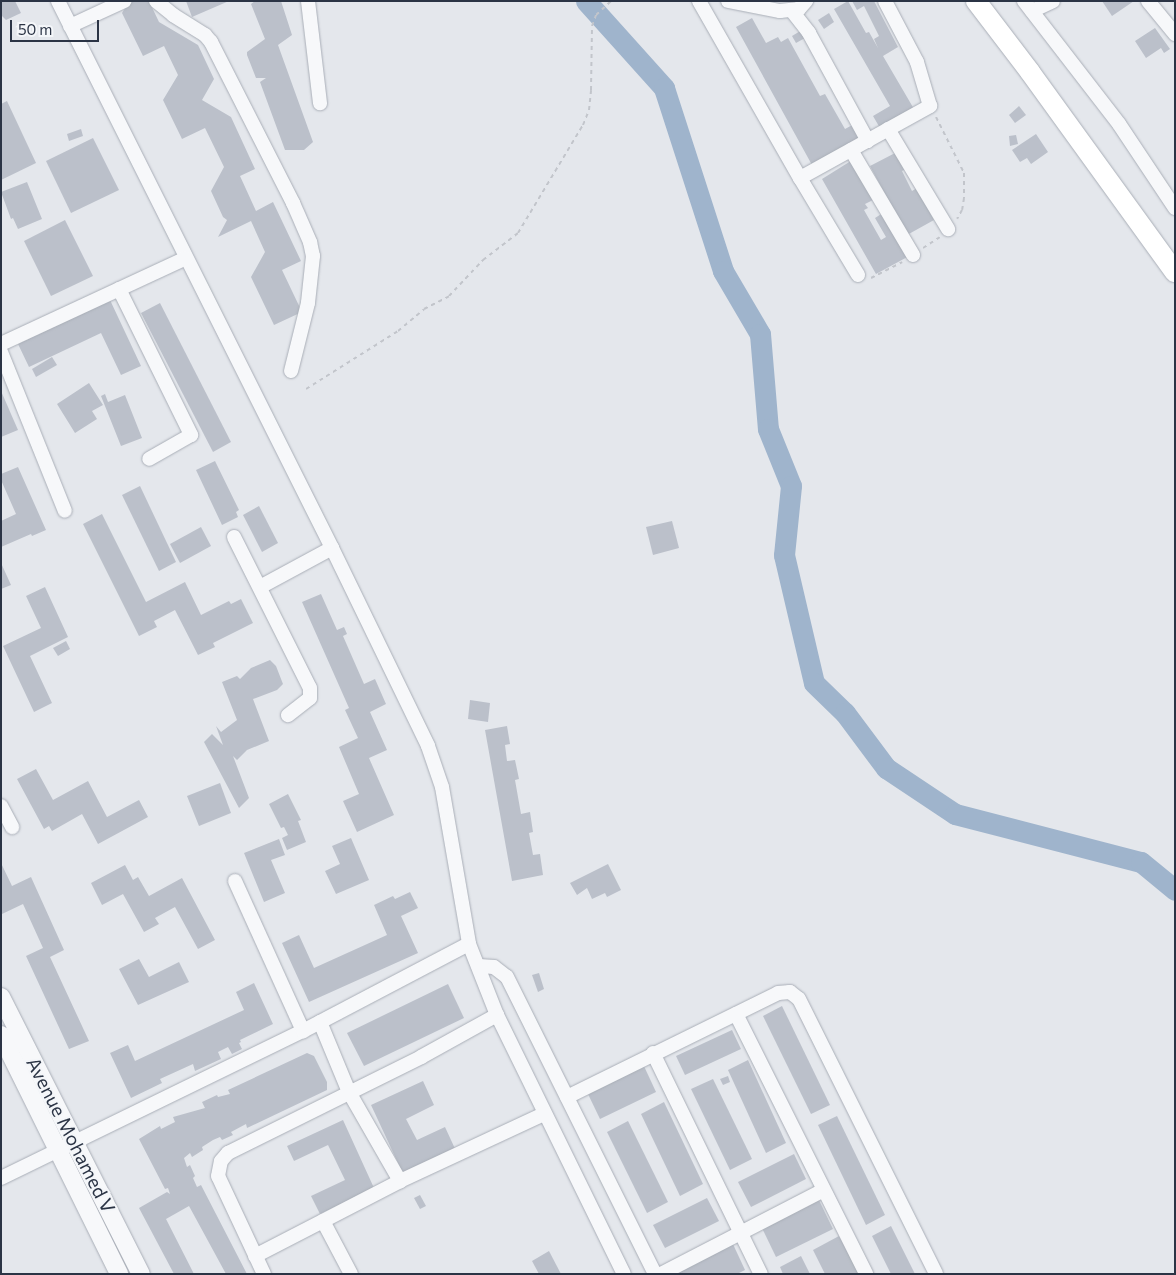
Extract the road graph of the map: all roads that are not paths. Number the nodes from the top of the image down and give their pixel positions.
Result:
1 (58, 1) edge
2 (124, 1) edge
3 (156, 1) edge
4 (308, 1) edge
5 (699, 1) edge
6 (728, 1) edge
7 (806, 1) edge
8 (885, 1) edge
9 (976, 1) edge
10 (1053, 1) edge
11 (1148, 1) edge
12 (1028, 6) edge
13 (792, 11) junction
14 (70, 26) junction
15 (1175, 34) edge
16 (320, 103) dead end
17 (888, 129) junction
18 (868, 141) junction
19 (851, 150) junction
20 (800, 178) junction
21 (1175, 208) edge
22 (948, 229) dead end
23 (913, 255) dead end
24 (186, 258) junction
25 (1175, 272) edge
26 (858, 275) dead end
27 (119, 289) junction
28 (1, 344) edge
29 (1, 352) edge
30 (291, 371) dead end
31 (149, 459) dead end
32 (65, 510) dead end
33 (234, 537) dead end
34 (332, 548) junction
35 (260, 587) junction
36 (288, 715) dead end
37 (1, 806) edge
38 (12, 827) dead end
39 (235, 881) dead end
40 (469, 944) junction
41 (479, 966) junction
42 (1, 996) edge
43 (497, 1014) junction
44 (736, 1014) junction
45 (320, 1022) junction
46 (303, 1031) junction
47 (1, 1035) edge
48 (653, 1053) junction
49 (349, 1092) junction
50 (567, 1097) junction
51 (544, 1114) junction
52 (75, 1140) junction
53 (58, 1150) junction
54 (1, 1178) edge
55 (400, 1181) junction
56 (822, 1190) junction
57 (324, 1221) junction
58 (740, 1232) junction
59 (255, 1256) junction
60 (119, 1274) edge
61 (141, 1274) edge
62 (264, 1274) edge
63 (351, 1274) edge
64 (624, 1274) edge
65 (655, 1274) edge
66 (661, 1274) edge
67 (760, 1274) edge
68 (866, 1274) edge
69 (936, 1274) edge

1 - 14 street
2 - 14 street
3 - 30 street
4 - 16 street
5 - 20 street
6 - 13 street
7 - 13 street
8 - 17 street
9 - 25 main road
10 - 12 street
11 - 15 street
12 - 21 street
13 - 18 street
14 - 24 street
17 - 18 street
17 - 22 street
18 - 19 street
19 - 20 street
19 - 23 street
20 - 26 street
24 - 27 street
24 - 34 street
27 - 28 street
27 - 31 street
29 - 32 street
33 - 35 street
34 - 35 street
34 - 40 street
35 - 36 street
37 - 38 street
39 - 46 street
40 - 41 street
40 - 45 street
41 - 43 street
41 - 50 street
42 - 52 street, Avenue Mohamed V
43 - 49 street
43 - 51 street
44 - 48 street
44 - 56 street
44 - 69 street
45 - 46 street
45 - 49 street
46 - 52 street
47 - 53 street, Avenue Mohamed V
48 - 50 street
48 - 58 street
49 - 55 street
49 - 59 street
50 - 65 street
51 - 55 street
51 - 64 street
52 - 53 street
52 - 61 street, Avenue Mohamed V
53 - 54 street
53 - 60 street, Avenue Mohamed V
55 - 57 street
56 - 58 street
56 - 68 street
57 - 59 street
57 - 63 street
58 - 66 street
58 - 67 street
59 - 62 street

